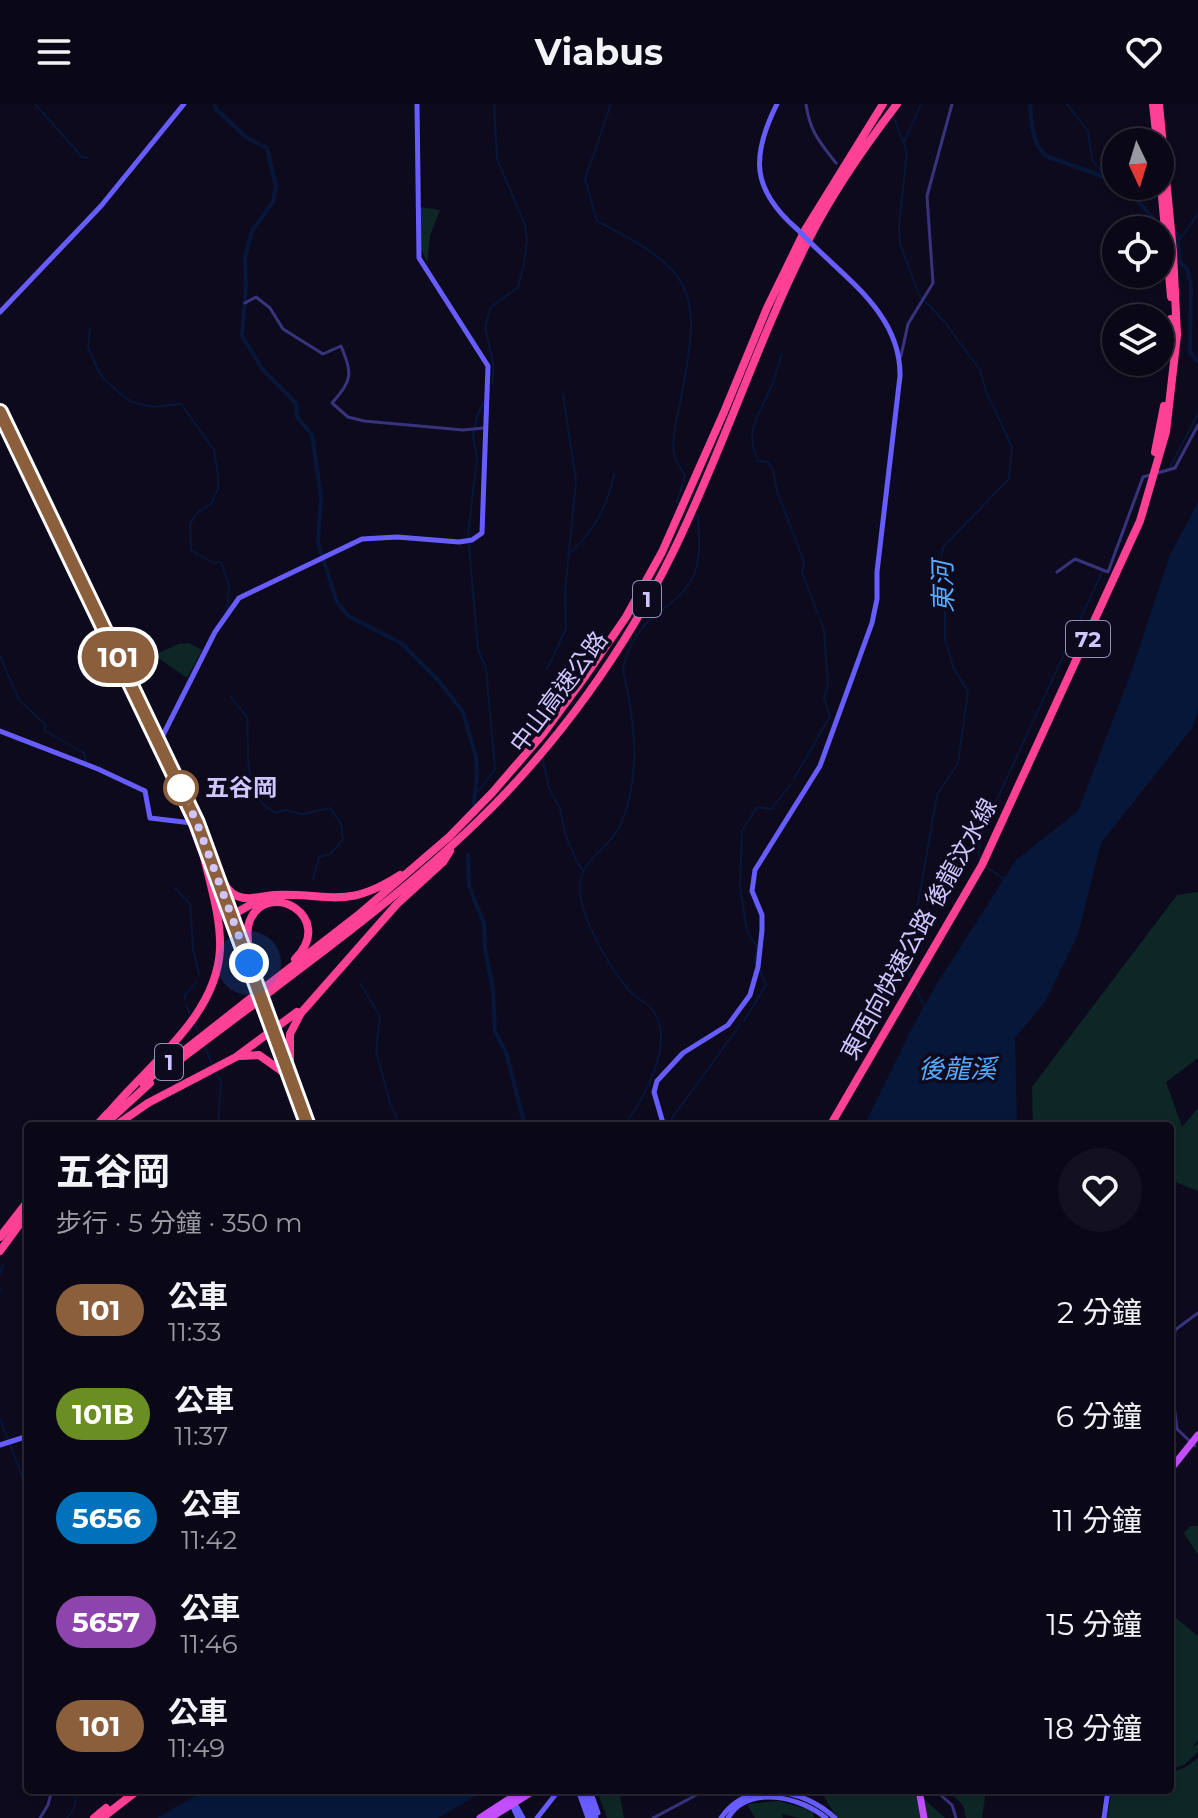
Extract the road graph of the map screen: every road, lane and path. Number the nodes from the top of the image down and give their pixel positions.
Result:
1 (184, 104) edge
2 (417, 104) edge
3 (777, 104) edge
4 (806, 104) edge
5 (883, 104) edge
6 (952, 104) edge
7 (1156, 104) edge
8 (893, 109) edge
9 (1157, 128) edge
10 (836, 163) dead end
11 (1162, 200) edge
12 (245, 303) dead end
13 (0, 312) edge
14 (901, 356) junction
15 (0, 412) edge
16 (1198, 425) edge
17 (3, 429) edge
18 (487, 429) junction
19 (1057, 572) dead end
20 (0, 731) edge
21 (157, 746) junction
22 (194, 823) junction
23 (456, 842) junction
24 (208, 859) junction
25 (425, 860) junction
26 (273, 895) junction
27 (229, 916) junction
28 (249, 963) junction
29 (282, 974) junction
30 (270, 987) junction
31 (313, 1000) junction
32 (248, 1004) junction
33 (271, 1033) junction
34 (236, 1057) junction
35 (287, 1074) junction
36 (106, 1116) junction
37 (100, 1122) edge
38 (107, 1122) edge
39 (121, 1122) edge
40 (304, 1122) edge
41 (663, 1122) edge
42 (826, 1122) edge
43 (832, 1122) edge
44 (24, 1206) edge
45 (24, 1218) edge
46 (0, 1237) edge
47 (0, 1251) edge
48 (1198, 1313) edge
49 (1174, 1343) edge
50 (1174, 1406) edge
51 (1196, 1441) edge
52 (1174, 1467) edge
53 (51, 1794) edge
54 (124, 1794) edge
55 (133, 1794) edge
56 (519, 1794) edge
57 (527, 1794) edge
58 (556, 1794) edge
59 (585, 1794) edge
60 (698, 1794) edge
61 (750, 1794) edge
62 (764, 1794) edge
63 (770, 1794) edge
64 (773, 1794) edge
65 (922, 1794) edge
66 (940, 1794) edge
67 (1107, 1794) edge
68 (512, 1801) junction
69 (40, 1818) edge
70 (94, 1818) edge
71 (102, 1818) edge
72 (480, 1818) edge
73 (490, 1818) edge
74 (521, 1818) edge
75 (537, 1818) edge
76 (594, 1818) edge
77 (653, 1818) edge
78 (721, 1818) edge
79 (728, 1818) edge
80 (826, 1818) edge
81 (835, 1818) edge
82 (926, 1818) edge
83 (956, 1818) edge
84 (1104, 1818) edge

1 - 13 street
2 - 18 street
3 - 14 street, bridge
4 - 10 street
5 - 25 highway, 中山高速公路 / 1
6 - 14 street
7 - 9 highway, 東西向快速公路 後龍汶水線 / 72, bridge
7 - 43 highway, 東西向快速公路 後龍汶水線 / 72, bridge
8 - 23 highway, 中山高速公路 / 1
11 - 42 highway, 東西向快速公路 後龍汶水線 / 72, bridge
12 - 18 street
14 - 41 street
15 - 17 main road
16 - 19 street
17 - 21 main road
18 - 21 street
20 - 22 street
21 - 22 main road
22 - 24 main road
23 - 30 highway, 中山高速公路 / 1
23 - 31 highway
24 - 26 highway
24 - 27 main road
24 - 36 highway
25 - 26 highway
25 - 29 highway, 中山高速公路 / 1
26 - 27 highway
27 - 28 main road
27 - 33 main road
28 - 29 highway
28 - 33 main road
29 - 30 highway, 中山高速公路 / 1
30 - 32 highway, 中山高速公路 / 1, bridge
31 - 33 highway
31 - 35 highway
32 - 36 highway, 中山高速公路 / 1
32 - 38 highway, 中山高速公路 / 1
33 - 34 highway
33 - 35 main road
34 - 35 highway
34 - 39 highway
35 - 40 main road
36 - 37 highway, 中山高速公路 / 1
44 - 46 highway
45 - 47 highway
48 - 49 street
50 - 51 street
51 - 52 main road
53 - 69 street
54 - 70 highway
55 - 71 highway
56 - 68 main road
57 - 68 main road
58 - 75 street
59 - 76 street
60 - 77 street
61 - 78 street
62 - 79 street
63 - 80 street
64 - 81 street
65 - 82 main road
66 - 83 street
67 - 84 street
68 - 72 main road
68 - 73 main road
68 - 74 street

